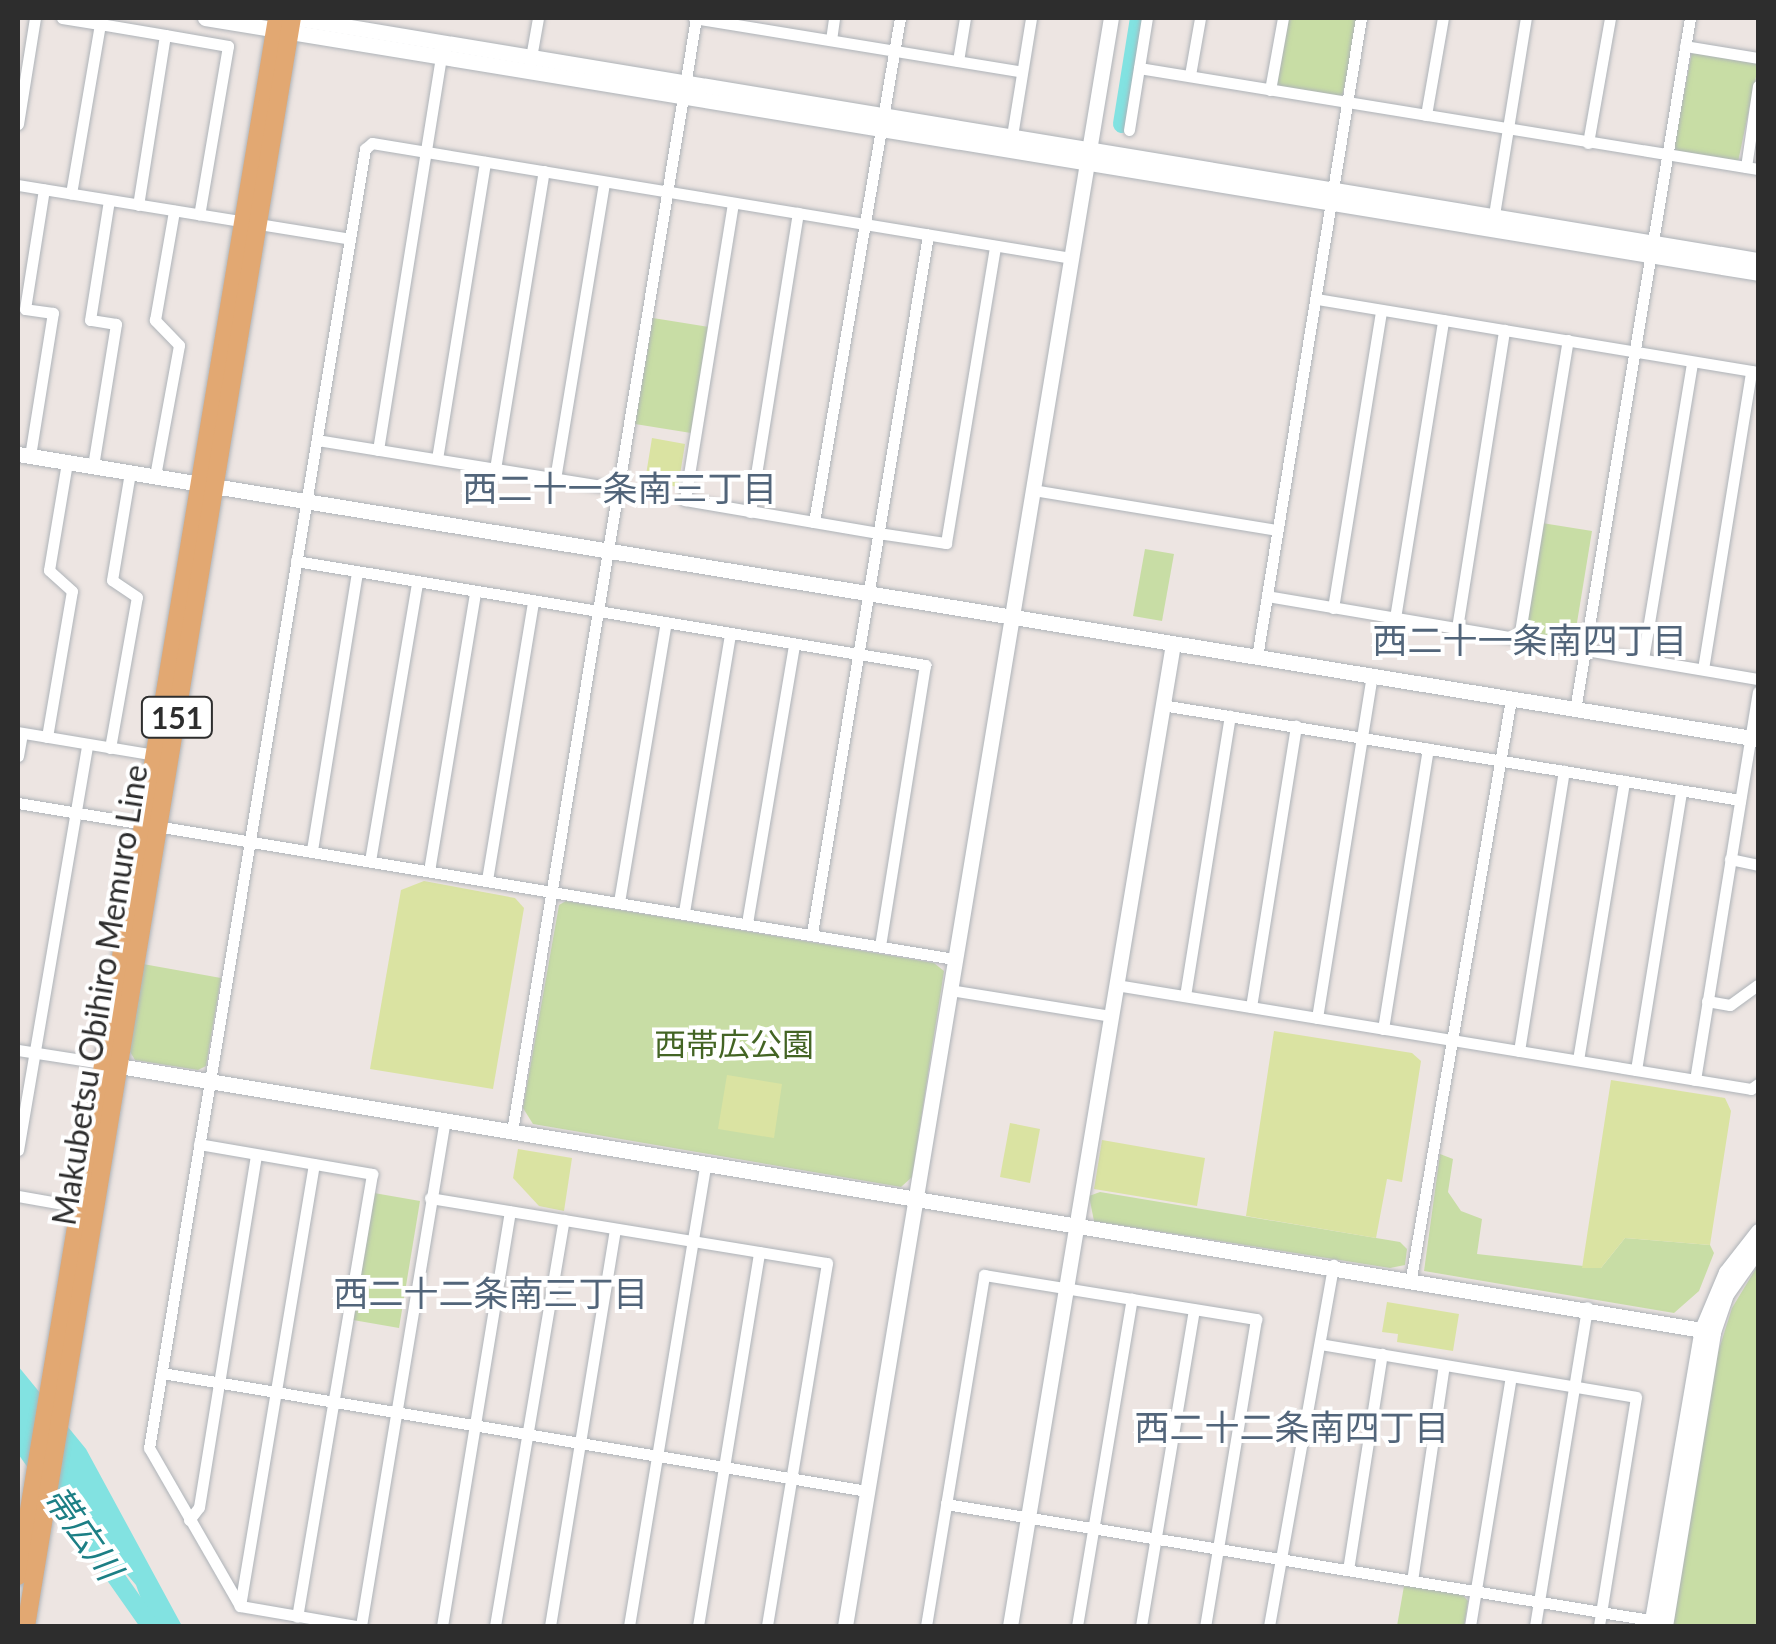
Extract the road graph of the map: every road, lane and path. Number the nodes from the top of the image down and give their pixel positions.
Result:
1 (35, 18) edge
2 (62, 18) edge
3 (204, 18) edge
4 (538, 18) edge
5 (695, 18) edge
6 (834, 18) edge
7 (900, 18) edge
8 (965, 18) edge
9 (1031, 18) edge
10 (1111, 18) edge
11 (1147, 18) edge
12 (1200, 18) edge
13 (1283, 18) edge
14 (1362, 18) edge
15 (1443, 18) edge
16 (1526, 18) edge
17 (1610, 18) edge
18 (1690, 18) edge
19 (286, 23) edge
20 (766, 23) edge
21 (100, 24) junction
22 (376, 31) edge
23 (165, 35) junction
24 (831, 40) junction
25 (1685, 46) junction
26 (442, 49) junction
27 (894, 51) junction
28 (1758, 58) edge
29 (958, 61) junction
30 (530, 63) junction
31 (1139, 68) junction
32 (1022, 72) junction
33 (1190, 75) junction
34 (1758, 86) edge
35 (684, 89) junction
36 (1270, 90) junction
37 (1347, 102) junction
38 (1426, 115) junction
39 (881, 121) junction
40 (18, 124) edge
41 (1509, 129) junction
42 (1129, 130) dead end
43 (1011, 142) junction
44 (1588, 143) junction
45 (427, 152) junction
46 (1666, 155) junction
47 (1088, 156) junction
48 (485, 162) junction
49 (1752, 168) edge
50 (544, 172) junction
51 (604, 182) junction
52 (18, 185) edge
53 (44, 189) junction
54 (668, 192) junction
55 (71, 194) junction
56 (1332, 196) junction
57 (109, 200) junction
58 (733, 203) junction
59 (138, 205) junction
60 (174, 211) junction
61 (798, 214) junction
62 (199, 216) junction
63 (1493, 222) junction
64 (250, 224) junction
65 (862, 224) junction
66 (928, 235) junction
67 (350, 239) junction
68 (995, 246) junction
69 (1651, 249) junction
70 (1071, 258) junction
71 (1758, 260) edge
72 (1758, 273) edge
73 (1316, 299) junction
74 (1381, 310) junction
75 (1443, 320) junction
76 (1504, 330) junction
77 (1568, 340) junction
78 (1634, 352) junction
79 (1692, 362) junction
80 (1755, 372) edge
81 (317, 440) junction
82 (378, 450) junction
83 (24, 455) edge
84 (437, 460) junction
85 (67, 462) junction
86 (93, 466) junction
87 (496, 469) junction
88 (130, 472) junction
89 (155, 476) junction
90 (555, 479) junction
91 (207, 485) junction
92 (619, 489) junction
93 (1034, 490) junction
94 (306, 500) junction
95 (750, 512) junction
96 (814, 522) junction
97 (1277, 530) junction
98 (878, 533) junction
99 (608, 550) junction
100 (296, 561) junction
101 (358, 572) junction
102 (418, 582) junction
103 (476, 592) junction
104 (869, 593) junction
105 (1267, 596) junction
106 (533, 601) junction
107 (1333, 608) junction
108 (598, 611) junction
109 (1013, 617) junction
110 (1395, 618) junction
111 (666, 622) junction
112 (1457, 628) junction
113 (730, 634) junction
114 (1518, 638) junction
115 (1173, 643) junction
116 (794, 644) junction
117 (1584, 650) junction
118 (858, 655) junction
119 (1256, 657) junction
120 (1643, 659) junction
121 (1702, 669) junction
122 (1372, 676) junction
123 (1758, 679) edge
124 (1758, 692) edge
125 (1510, 699) junction
126 (1162, 705) junction
127 (1575, 710) junction
128 (1230, 716) junction
129 (1296, 726) junction
130 (20, 732) edge
131 (48, 737) junction
132 (1363, 738) junction
133 (1755, 739) edge
134 (87, 744) junction
135 (110, 748) junction
136 (1428, 749) junction
137 (18, 756) edge
138 (162, 756) junction
139 (1500, 760) junction
140 (1564, 772) junction
141 (1624, 781) junction
142 (1681, 791) junction
143 (1740, 800) junction
144 (18, 803) edge
145 (74, 813) junction
146 (152, 825) junction
147 (251, 841) junction
148 (312, 850) junction
149 (1730, 859) junction
150 (370, 861) junction
151 (1758, 865) edge
152 (429, 871) junction
153 (486, 880) junction
154 (552, 891) junction
155 (620, 902) junction
156 (684, 912) junction
157 (748, 923) junction
158 (812, 933) junction
159 (880, 945) junction
160 (954, 960) junction
161 (1116, 985) junction
162 (1758, 985) edge
163 (950, 990) junction
164 (1185, 996) junction
165 (1707, 1000) junction
166 (1251, 1007) junction
167 (1111, 1016) junction
168 (1318, 1018) junction
169 (1383, 1029) junction
170 (1452, 1041) junction
171 (18, 1050) edge
172 (1519, 1050) junction
173 (35, 1053) junction
174 (1578, 1060) junction
175 (111, 1065) junction
176 (1636, 1070) junction
177 (210, 1080) junction
178 (1694, 1080) junction
179 (1756, 1091) edge
180 (445, 1119) junction
181 (512, 1131) junction
182 (199, 1144) junction
183 (18, 1150) edge
184 (256, 1154) junction
185 (706, 1162) junction
186 (314, 1164) junction
187 (18, 1196) edge
188 (916, 1197) junction
189 (430, 1198) junction
190 (88, 1208) junction
191 (510, 1212) junction
192 (564, 1220) junction
193 (1077, 1224) junction
194 (614, 1228) junction
195 (1758, 1232) edge
196 (692, 1241) junction
197 (1758, 1250) edge
198 (759, 1252) junction
199 (1334, 1265) junction
200 (1411, 1278) junction
201 (1066, 1288) junction
202 (1132, 1299) junction
203 (1587, 1307) junction
204 (1194, 1309) junction
205 (1708, 1331) junction
206 (1320, 1344) junction
207 (1382, 1354) junction
208 (1444, 1365) junction
209 (162, 1373) junction
210 (1510, 1376) junction
211 (219, 1383) junction
212 (1576, 1386) junction
213 (276, 1392) junction
214 (334, 1402) junction
215 (398, 1413) junction
216 (475, 1426) junction
217 (528, 1436) junction
218 (580, 1444) junction
219 (657, 1456) junction
220 (724, 1467) junction
221 (791, 1478) junction
222 (867, 1491) junction
223 (946, 1504) junction
224 (1028, 1517) junction
225 (189, 1520) junction
226 (1094, 1528) junction
227 (1156, 1538) junction
228 (1217, 1548) junction
229 (1284, 1559) junction
230 (1348, 1570) junction
231 (18, 1576) edge
232 (1412, 1581) junction
233 (1476, 1592) junction
234 (1539, 1602) junction
235 (240, 1606) junction
236 (1602, 1612) junction
237 (297, 1617) junction
238 (1658, 1624) edge
239 (26, 1626) edge
240 (358, 1626) edge
241 (442, 1626) edge
242 (495, 1626) edge
243 (550, 1626) edge
244 (630, 1626) edge
245 (698, 1626) edge
246 (767, 1626) edge
247 (845, 1626) edge
248 (926, 1626) edge
249 (1010, 1626) edge
250 (1077, 1626) edge
251 (1141, 1626) edge
252 (1204, 1626) edge
253 (1269, 1626) edge
254 (1470, 1626) edge
255 (1535, 1626) edge
256 (1599, 1626) edge

1 - 40 street
2 - 21 street
3 - 19 street
4 - 30 street
5 - 20 street
5 - 35 street
6 - 24 street
7 - 27 street
8 - 29 street
9 - 32 street
10 - 47 street
11 - 31 street
12 - 33 street
13 - 36 street
14 - 37 street
15 - 38 street
16 - 41 street
17 - 44 street
18 - 25 street
19 - 22 street
19 - 64 main road, Makubetsu Obihiro Memuro Line / 151
20 - 24 street
21 - 23 street
21 - 55 street
22 - 26 street
23 - 59 street
23 - 62 street
24 - 27 street
25 - 28 street
25 - 46 street
26 - 30 street
26 - 45 street
27 - 29 street
27 - 39 street
29 - 32 street
30 - 35 street
31 - 33 street
31 - 42 street
32 - 43 street
33 - 36 street
34 - 49 street
35 - 39 street
35 - 54 street
36 - 37 street
37 - 38 street
37 - 56 street
38 - 41 street
39 - 43 street
39 - 65 street
41 - 44 street
41 - 63 street
43 - 47 street
44 - 46 street
45 - 48 street
45 - 67 street
45 - 82 street
46 - 49 street
46 - 69 street
47 - 56 street
47 - 70 street
48 - 50 street
48 - 84 street
50 - 51 street
50 - 87 street
51 - 54 street
51 - 90 street
52 - 53 street
53 - 55 street
53 - 83 street
54 - 58 street
54 - 92 street
55 - 57 street
56 - 63 street
56 - 73 street
57 - 59 street
57 - 86 street
58 - 61 street
58 - 95 street
59 - 60 street
60 - 62 street
60 - 89 street
61 - 65 street
61 - 95 street
62 - 64 street
63 - 69 street
64 - 67 street
64 - 91 main road, Makubetsu Obihiro Memuro Line / 151
65 - 66 street
65 - 96 street
66 - 68 street
66 - 98 street
67 - 81 street
68 - 70 street
68 - 98 street
69 - 71 street
69 - 72 street
69 - 78 street
70 - 93 street
73 - 74 street
73 - 97 street
74 - 75 street
74 - 107 street
75 - 76 street
75 - 110 street
76 - 77 street
76 - 112 street
77 - 78 street
77 - 114 street
78 - 79 street
78 - 117 street
79 - 80 street
79 - 120 street
80 - 121 street
81 - 82 street
81 - 94 street
82 - 84 street
83 - 85 street
84 - 87 street
85 - 86 street
85 - 131 street
86 - 88 street
87 - 90 street
88 - 89 street
88 - 135 street
89 - 91 street
90 - 92 street
91 - 94 street
91 - 138 main road, Makubetsu Obihiro Memuro Line / 151
92 - 99 street
93 - 97 street
93 - 109 street
94 - 99 street
94 - 100 street
95 - 96 street
96 - 98 street
97 - 105 street
98 - 104 street
99 - 104 street
99 - 108 street
100 - 101 street
100 - 147 street
101 - 102 street
101 - 148 street
102 - 103 street
102 - 150 street
103 - 106 street
103 - 152 street
104 - 109 street
104 - 118 street
105 - 107 street
105 - 119 street
106 - 108 street
106 - 153 street
107 - 110 street
108 - 111 street
108 - 154 street
109 - 115 street
109 - 160 street
110 - 112 street
111 - 113 street
111 - 155 street
112 - 114 street
113 - 116 street
113 - 156 street
114 - 117 street
115 - 119 street
115 - 126 street
116 - 118 street
116 - 157 street
117 - 120 street
117 - 127 street
118 - 158 street
118 - 159 street
119 - 122 street
120 - 121 street
121 - 123 street
122 - 125 street
122 - 132 street
124 - 133 street
125 - 127 street
125 - 139 street
126 - 128 street
126 - 161 street
127 - 133 street
128 - 129 street
128 - 164 street
129 - 132 street
129 - 166 street
130 - 131 street
130 - 137 street
131 - 134 street
132 - 136 street
132 - 168 street
133 - 143 street
134 - 135 street
134 - 145 street
135 - 138 street
136 - 139 street
136 - 169 street
138 - 146 main road, Makubetsu Obihiro Memuro Line / 151
139 - 140 street
139 - 170 street
140 - 141 street
140 - 172 street
141 - 142 street
141 - 174 street
142 - 143 street
142 - 176 street
143 - 149 street
144 - 145 street
145 - 146 street
145 - 173 street
146 - 147 street
146 - 175 main road, Makubetsu Obihiro Memuro Line / 151
147 - 148 street
147 - 177 street
148 - 150 street
149 - 151 street
149 - 165 street
150 - 152 street
152 - 153 street
153 - 154 street
154 - 155 street
154 - 181 street
155 - 156 street
156 - 157 street
157 - 158 street
158 - 159 street
159 - 160 street
160 - 163 street
161 - 164 street
161 - 167 street
162 - 165 street
163 - 167 street
163 - 188 street
164 - 166 street
165 - 178 street
166 - 168 street
167 - 193 street
168 - 169 street
169 - 170 street
170 - 172 street
170 - 200 street
171 - 173 street
172 - 174 street
173 - 175 street
173 - 183 street
174 - 176 street
175 - 177 street
175 - 190 main road, Makubetsu Obihiro Memuro Line / 151
176 - 178 street
177 - 180 street
177 - 182 street
178 - 179 street
180 - 181 street
180 - 189 street
181 - 185 street
182 - 184 street
182 - 209 street
184 - 186 street
184 - 211 street
185 - 188 street
185 - 196 street
186 - 213 street
186 - 214 street
187 - 190 street
188 - 193 street
188 - 222 street
189 - 191 street
189 - 215 street
190 - 231 main road, Makubetsu Obihiro Memuro Line / 151
190 - 239 main road, Makubetsu Obihiro Memuro Line / 151
191 - 192 street
191 - 216 street
192 - 194 street
192 - 217 street
193 - 199 street
193 - 201 street
194 - 196 street
194 - 218 street
195 - 205 street
196 - 198 street
196 - 219 street
197 - 205 street
198 - 220 street
198 - 221 street
199 - 200 street
199 - 206 street
200 - 203 street
201 - 202 street
201 - 223 street
201 - 224 street
202 - 204 street
202 - 226 street
203 - 205 street
203 - 212 street
204 - 227 street
204 - 228 street
205 - 238 street
206 - 207 street
206 - 229 street
207 - 208 street
207 - 230 street
208 - 210 street
208 - 232 street
209 - 211 street
209 - 225 street
210 - 212 street
210 - 233 street
211 - 213 street
211 - 225 street
212 - 234 street
212 - 236 street
213 - 214 street
213 - 235 street
214 - 215 street
214 - 237 street
215 - 216 street
215 - 240 street
216 - 217 street
216 - 241 street
217 - 218 street
217 - 242 street
218 - 219 street
218 - 243 street
219 - 220 street
219 - 244 street
220 - 221 street
220 - 245 street
221 - 222 street
221 - 246 street
222 - 247 street
223 - 224 street
223 - 248 street
224 - 226 street
224 - 249 street
225 - 235 street
226 - 227 street
226 - 250 street
227 - 228 street
227 - 251 street
228 - 229 street
228 - 252 street
229 - 230 street
229 - 253 street
230 - 232 street
232 - 233 street
233 - 234 street
233 - 254 street
234 - 236 street
234 - 255 street
235 - 237 street
236 - 238 street
236 - 256 street
237 - 240 street

